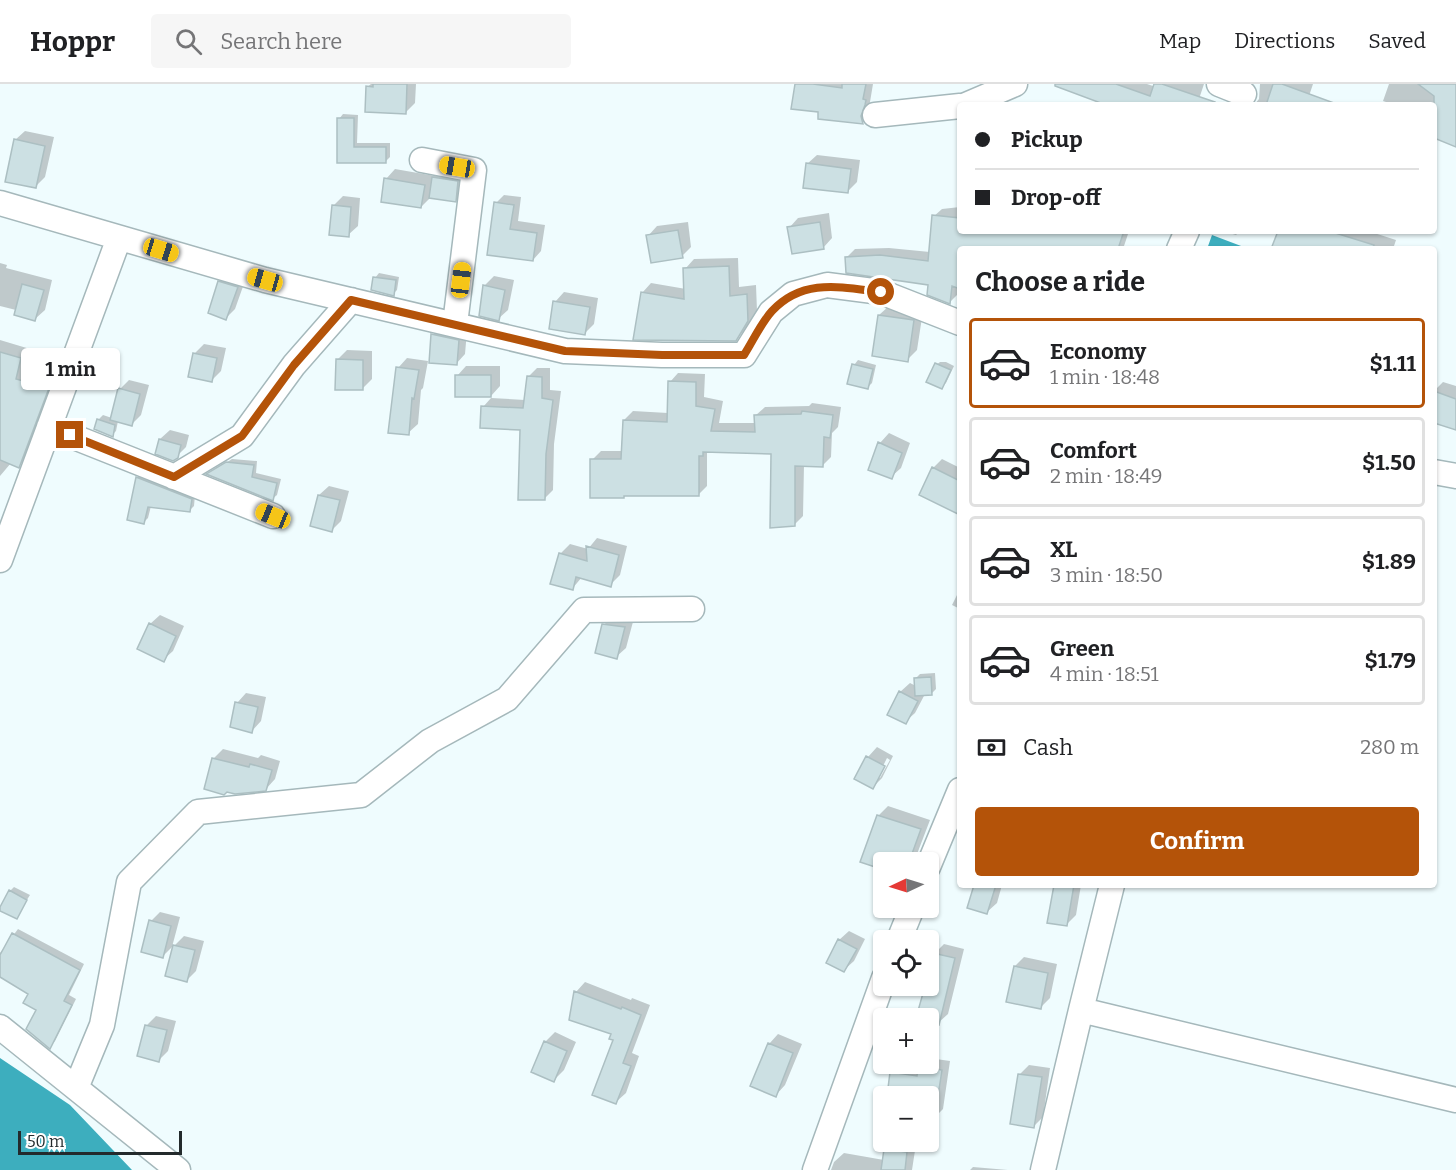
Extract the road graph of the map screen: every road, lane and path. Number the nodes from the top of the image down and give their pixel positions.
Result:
1 (1015, 84) edge
2 (1219, 84) edge
3 (1244, 94) edge
4 (973, 102) edge
5 (957, 106) edge
6 (875, 116) dead end
7 (422, 160) dead end
8 (0, 202) edge
9 (119, 238) junction
10 (351, 300) junction
11 (957, 322) edge
12 (455, 324) junction
13 (49, 427) junction
14 (1437, 473) edge
15 (1456, 476) edge
16 (174, 477) junction
17 (273, 516) dead end
18 (0, 560) edge
19 (692, 609) dead end
20 (957, 804) edge
21 (935, 852) edge
22 (1111, 888) edge
23 (878, 996) edge
24 (1082, 1010) junction
25 (0, 1027) edge
26 (76, 1088) junction
27 (1456, 1100) edge
28 (178, 1170) edge
29 (815, 1170) edge
30 (1043, 1170) edge

1 - 4 street
2 - 3 street
5 - 6 street
7 - 12 street
8 - 9 street
9 - 10 street
9 - 13 street
10 - 12 street
10 - 16 street
11 - 12 street
13 - 16 street
13 - 18 street
14 - 15 street
16 - 17 street
19 - 26 street
20 - 21 street
22 - 24 street
23 - 29 street
24 - 27 street
24 - 30 street
25 - 26 street
26 - 28 street

